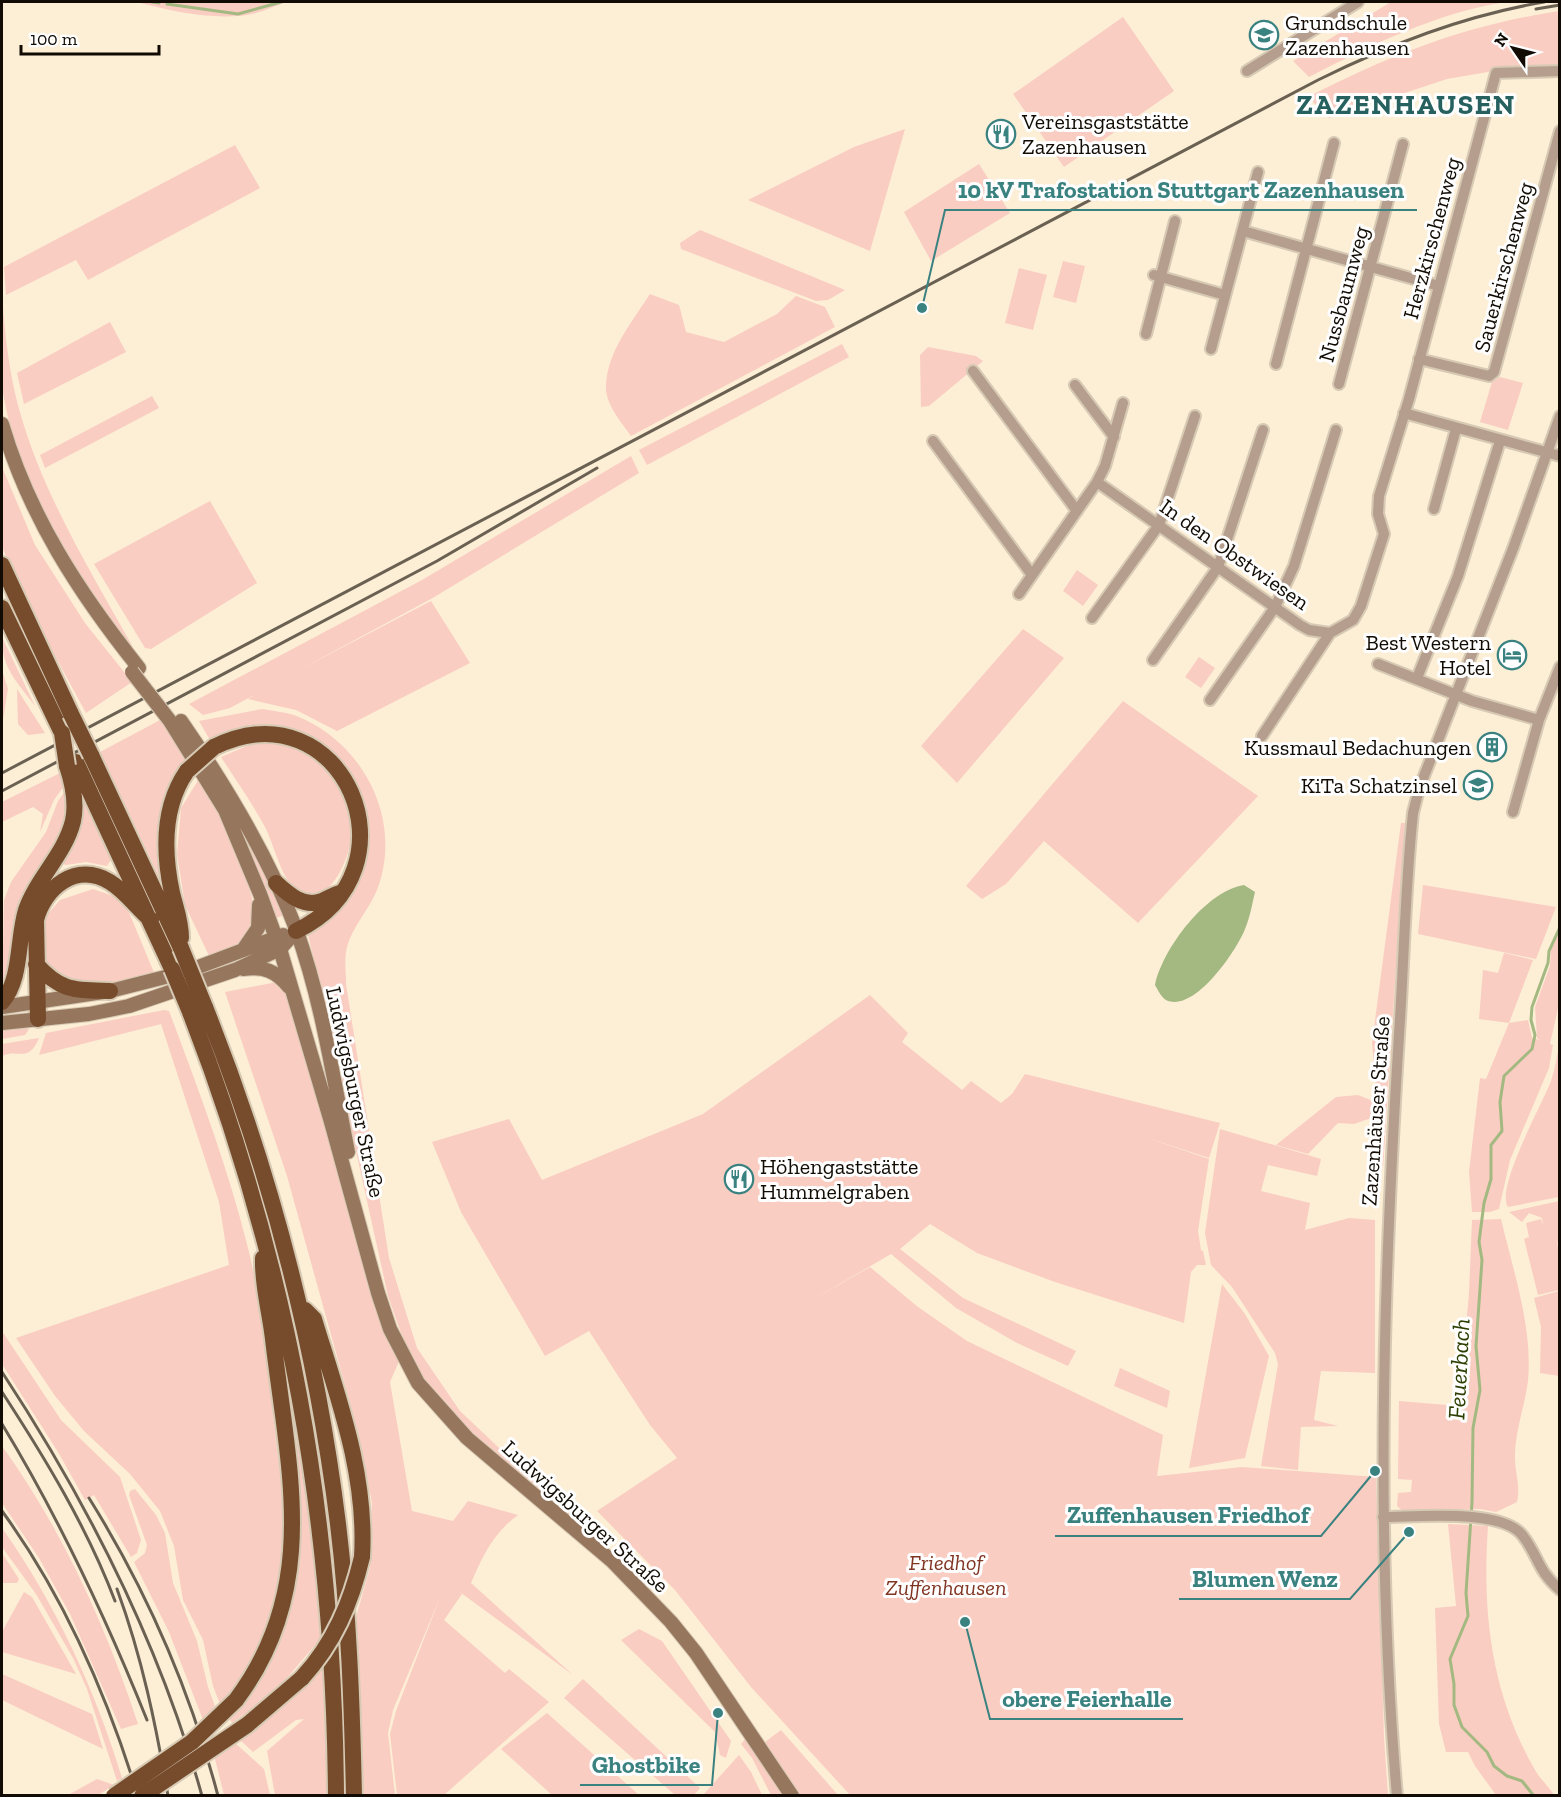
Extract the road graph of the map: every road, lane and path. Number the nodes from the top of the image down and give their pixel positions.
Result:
1 (1358, 2) edge
2 (1247, 70) dead end
3 (1560, 71) edge
4 (1560, 131) edge
5 (1334, 143) dead end
6 (1403, 144) dead end
7 (1258, 172) dead end
8 (1176, 221) dead end
9 (1243, 231) junction
10 (1306, 249) junction
11 (1370, 266) junction
12 (1157, 276) junction
13 (1439, 286) junction
14 (1226, 295) junction
15 (1146, 334) dead end
16 (1211, 349) dead end
17 (1419, 359) junction
18 (1276, 364) dead end
19 (973, 371) dead end
20 (1339, 384) dead end
21 (1075, 385) dead end
22 (1123, 403) dead end
23 (1404, 413) junction
24 (1195, 416) dead end
25 (1560, 417) edge
26 (2, 424) edge
27 (1456, 429) junction
28 (1263, 430) dead end
29 (1335, 430) dead end
30 (1114, 437) junction
31 (933, 441) dead end
32 (1500, 441) junction
33 (2, 446) edge
34 (1547, 452) junction
35 (1560, 456) edge
36 (1097, 482) junction
37 (1434, 509) dead end
38 (1077, 511) junction
39 (1159, 525) junction
40 (2, 566) edge
41 (1218, 567) junction
42 (1032, 575) junction
43 (1019, 594) dead end
44 (1275, 607) junction
45 (2, 608) edge
46 (1092, 618) dead end
47 (1330, 633) junction
48 (1152, 660) dead end
49 (1378, 664) dead end
50 (1560, 667) edge
51 (136, 670) junction
52 (1418, 678) junction
53 (1455, 694) junction
54 (1209, 700) dead end
55 (174, 719) junction
56 (1539, 720) junction
57 (1262, 736) dead end
58 (78, 761) junction
59 (1513, 812) dead end
60 (276, 883) junction
61 (344, 892) junction
62 (260, 894) junction
63 (26, 911) junction
64 (151, 920) junction
65 (296, 931) junction
66 (278, 943) junction
67 (173, 950) junction
68 (242, 950) junction
69 (36, 964) junction
70 (235, 970) junction
71 (111, 992) junction
72 (293, 992) junction
73 (2, 1005) edge
74 (36, 1008) junction
75 (197, 1009) junction
76 (2, 1023) edge
77 (265, 1239) junction
78 (370, 1263) junction
79 (298, 1302) junction
80 (1383, 1517) junction
81 (1560, 1590) edge
82 (114, 1796) edge
83 (142, 1796) edge
84 (336, 1796) edge
85 (354, 1796) edge
86 (792, 1796) edge
87 (1397, 1796) edge

1 - 2 street
3 - 13 street, Herzkirschenweg
4 - 17 street, Sauerkirschenweg
5 - 10 street
6 - 11 street, Nussbaumweg
7 - 9 street
8 - 12 street
9 - 10 street
9 - 14 street
10 - 11 street
10 - 18 street
11 - 13 street
11 - 20 street, Nussbaumweg
12 - 14 street
12 - 15 street
13 - 17 street, Herzkirschenweg
14 - 16 street
17 - 23 street, Herzkirschenweg
19 - 38 street
21 - 30 street
22 - 30 street
23 - 27 street
23 - 47 street
24 - 39 street
25 - 34 street, Zazenhäuser Straße
26 - 51 main road
27 - 32 street
27 - 37 street
28 - 41 street
29 - 44 street
30 - 36 street
31 - 42 street
32 - 34 street
32 - 52 street
33 - 51 main road
34 - 35 street
34 - 53 street, Zazenhäuser Straße
36 - 38 street
36 - 39 street, In den Obstwiesen
38 - 42 street
39 - 41 street, In den Obstwiesen
39 - 46 street
40 - 58 highway, bridge
41 - 44 street, In den Obstwiesen
41 - 48 street
42 - 43 street
44 - 47 street, In den Obstwiesen
44 - 54 street
45 - 58 highway, bridge
47 - 57 street
49 - 52 street
50 - 56 street
51 - 55 main road
52 - 53 street
53 - 56 street
53 - 80 street, Zazenhäuser Straße
55 - 60 main road, Ludwigsburger Straße
55 - 62 main road, Ludwigsburger Straße
56 - 59 street
58 - 63 highway
58 - 64 highway
58 - 67 highway
60 - 61 highway
60 - 65 main road, Ludwigsburger Straße
61 - 65 highway
61 - 67 highway, bridge
62 - 66 main road, Ludwigsburger Straße
62 - 68 main road
63 - 73 highway
63 - 74 highway
64 - 67 highway
64 - 69 highway
65 - 66 main road
65 - 78 main road, Ludwigsburger Straße
66 - 68 main road
66 - 70 main road
66 - 72 main road, Ludwigsburger Straße
67 - 75 highway, bridge
68 - 71 main road
69 - 71 highway
69 - 74 highway
70 - 72 main road
70 - 74 main road
71 - 74 main road
72 - 78 main road, Ludwigsburger Straße
73 - 74 main road
74 - 76 main road
75 - 77 highway
75 - 79 highway
77 - 82 highway, bridge
77 - 84 highway
78 - 86 main road, Ludwigsburger Straße
79 - 83 highway, bridge
79 - 85 highway
80 - 81 street
80 - 87 street, Zazenhäuser Straße

